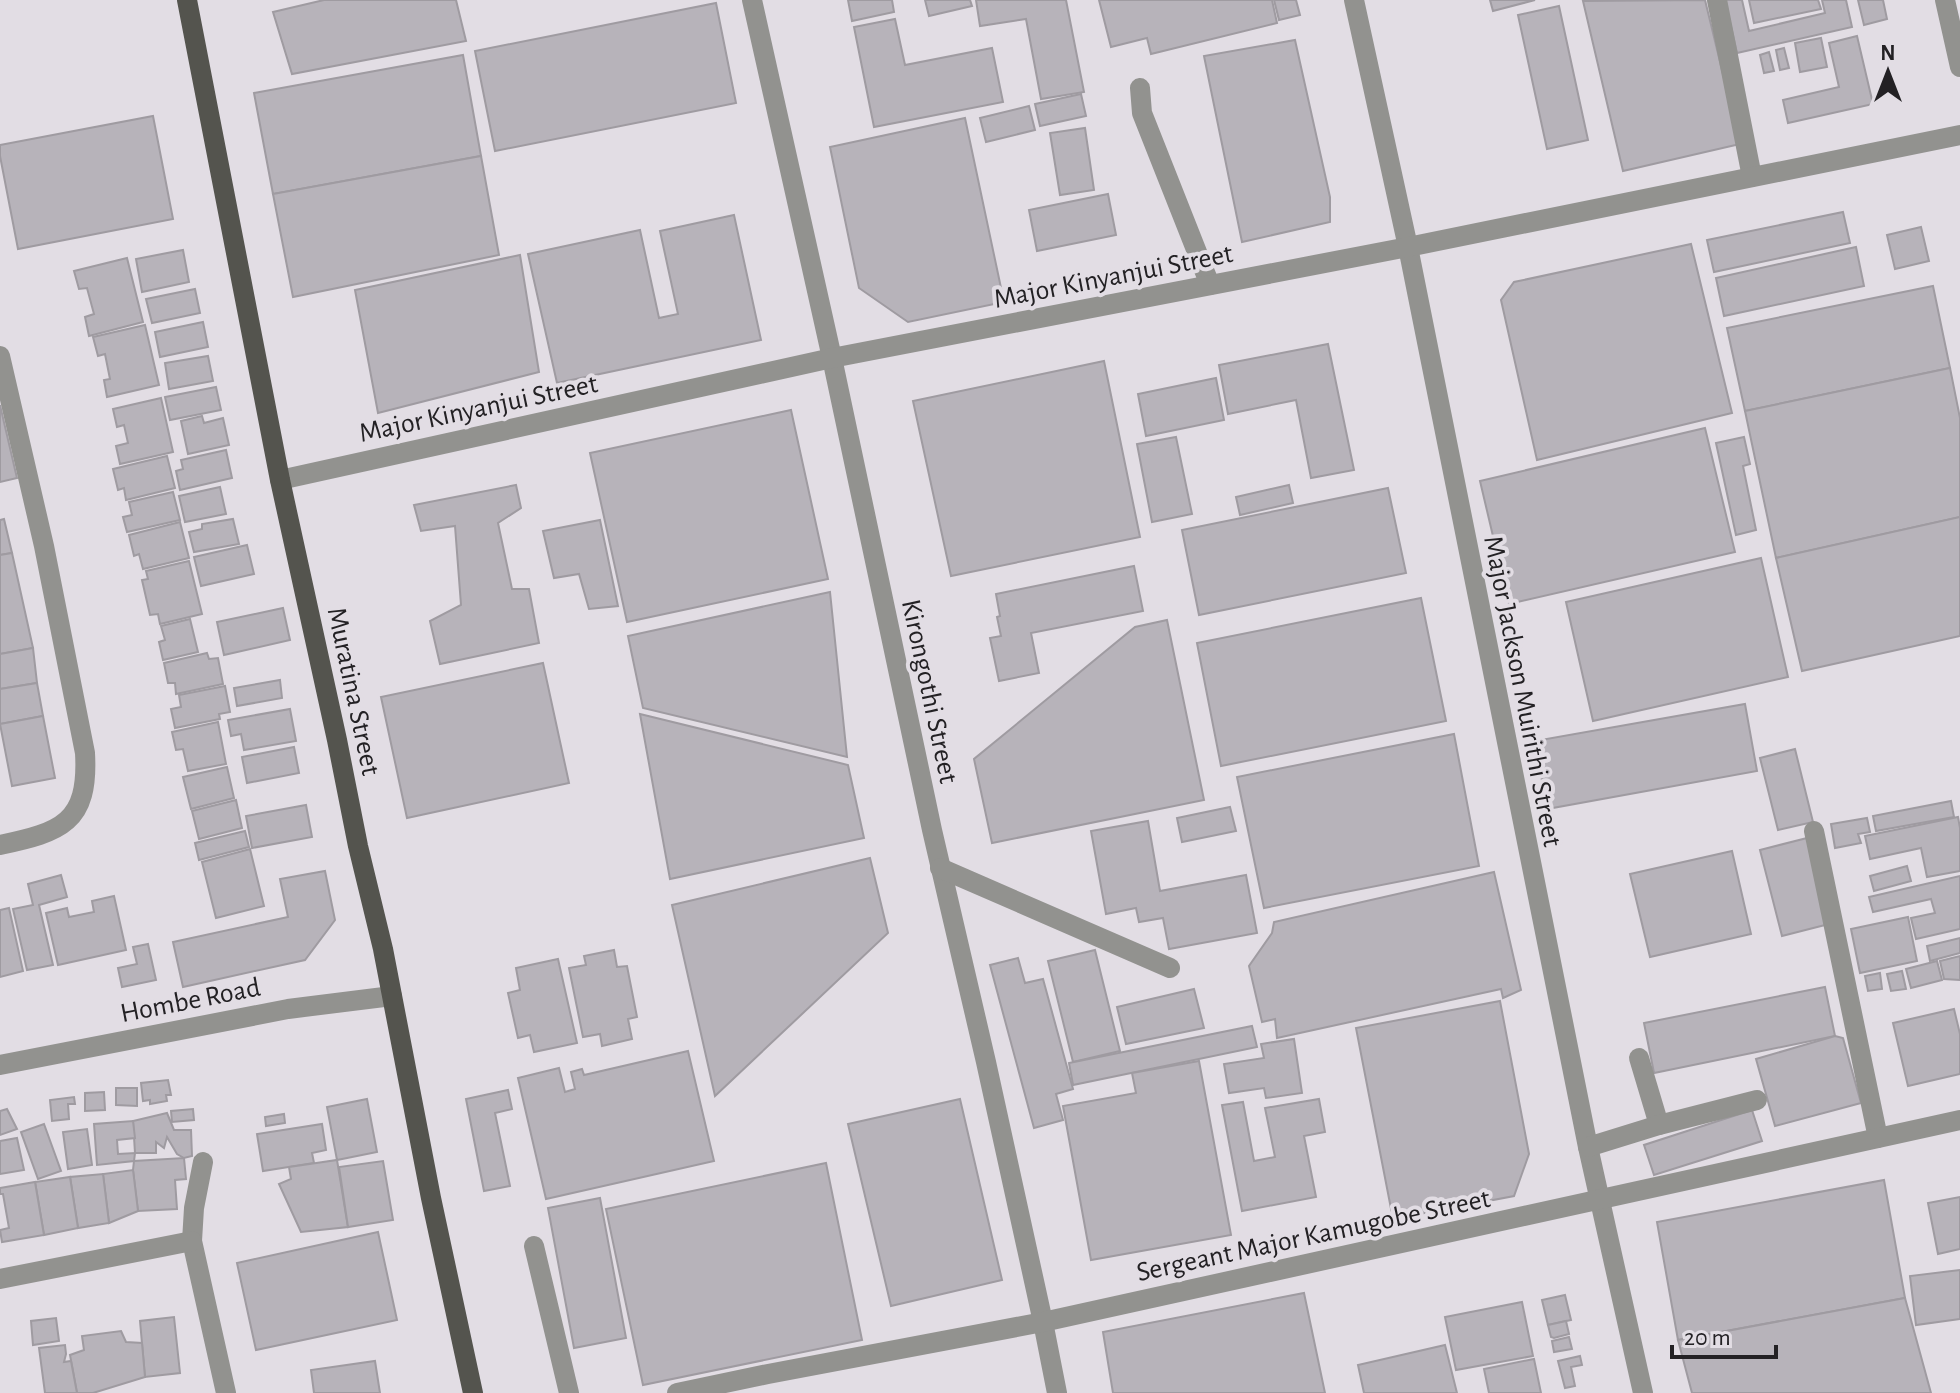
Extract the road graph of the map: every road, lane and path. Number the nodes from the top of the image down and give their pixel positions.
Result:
1 (187, 0) edge
2 (752, 0) edge
3 (1354, 0) edge
4 (1717, 0) edge
5 (1945, 0) edge
6 (1960, 67) edge
7 (1140, 88) dead end
8 (1960, 135) edge
9 (1752, 177) junction
10 (1408, 247) junction
11 (1210, 285) junction
12 (0, 356) edge
13 (832, 358) junction
14 (280, 480) junction
15 (1814, 831) dead end
16 (0, 845) edge
17 (940, 868) junction
18 (1170, 968) dead end
19 (392, 996) junction
20 (1639, 1058) dead end
21 (0, 1065) edge
22 (1757, 1100) dead end
23 (1960, 1120) edge
24 (1659, 1125) junction
25 (1878, 1138) junction
26 (1588, 1147) junction
27 (203, 1162) dead end
28 (1599, 1199) junction
29 (192, 1241) junction
30 (534, 1246) dead end
31 (0, 1279) edge
32 (1043, 1322) junction
33 (770, 1383) edge
34 (226, 1393) edge
35 (473, 1393) edge
36 (569, 1393) edge
37 (677, 1393) edge
38 (1057, 1393) edge
39 (1643, 1393) edge

1 - 14 main road, Muratina Street
2 - 13 street, Kirongothi Street
3 - 10 street, Major Jackson Muirithi Street
4 - 9 street
5 - 6 street
7 - 11 street
8 - 9 street, Major Kinyanjui Street
9 - 10 street, Major Kinyanjui Street
10 - 11 street, Major Kinyanjui Street
10 - 26 street, Major Jackson Muirithi Street
11 - 13 street, Major Kinyanjui Street
12 - 16 street
13 - 14 street, Major Kinyanjui Street
13 - 17 street, Kirongothi Street
14 - 19 main road, Muratina Street
15 - 25 street
17 - 18 street
17 - 32 street, Kirongothi Street
19 - 21 street, Hombe Road
19 - 35 main road, Muratina Street
20 - 24 street
22 - 24 street
23 - 25 street, Sergeant Major Kamugobe Street
24 - 26 street
25 - 28 street, Sergeant Major Kamugobe Street
26 - 28 street, Major Jackson Muirithi Street
27 - 29 street
28 - 32 street, Sergeant Major Kamugobe Street
28 - 39 street, Major Jackson Muirithi Street
29 - 31 street
29 - 34 street
30 - 36 street
32 - 33 street, Sergeant Major Kamugobe Street
32 - 38 street, Kirongothi Street
33 - 37 street, Sergeant Major Kamugobe Street

